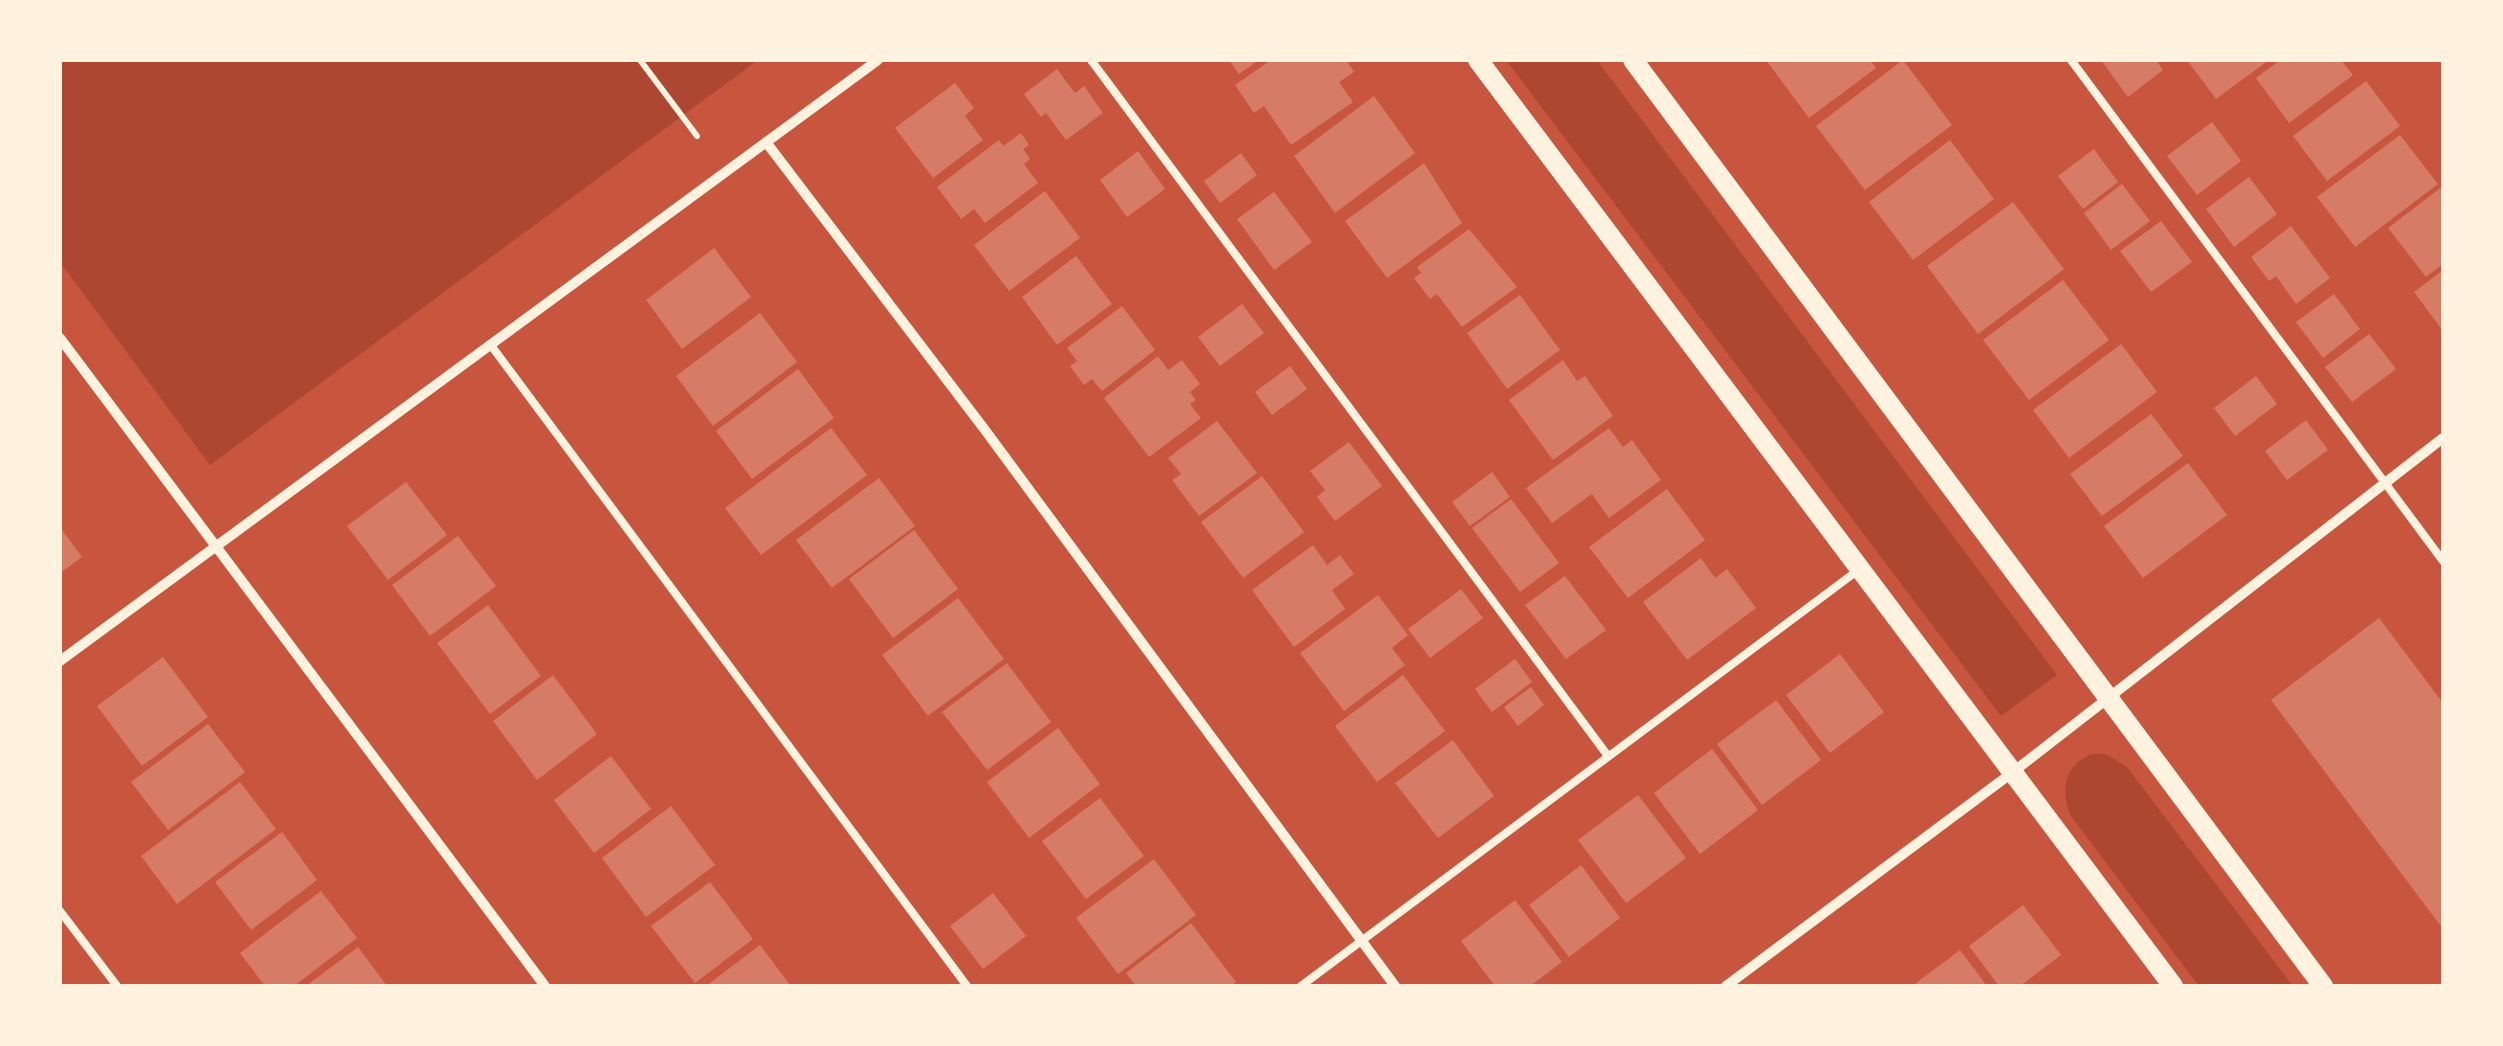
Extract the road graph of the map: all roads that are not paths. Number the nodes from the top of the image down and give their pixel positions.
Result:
1 (878, 60) edge
2 (1091, 60) edge
3 (1478, 60) edge
4 (1633, 60) edge
5 (2071, 60) edge
6 (766, 142) junction
7 (60, 338) edge
8 (490, 344) junction
9 (2443, 438) edge
10 (2384, 482) junction
11 (216, 544) junction
12 (2443, 561) edge
13 (1858, 570) junction
14 (60, 661) edge
15 (2110, 697) junction
16 (1608, 756) junction
17 (2013, 772) junction
18 (60, 911) edge
19 (1361, 942) junction
20 (116, 986) edge
21 (545, 986) edge
22 (967, 986) edge
23 (1301, 986) edge
24 (1394, 986) edge
25 (1726, 986) edge
26 (2173, 986) edge
27 (2324, 986) edge

1 - 6 street
2 - 16 lane
3 - 13 main road
4 - 15 main road
5 - 10 lane
6 - 8 street
6 - 19 street
7 - 11 street
8 - 11 street
8 - 22 lane
9 - 10 street
10 - 12 lane
10 - 15 street
11 - 14 street
11 - 21 street
13 - 16 lane
13 - 17 main road
15 - 17 street
15 - 27 main road
16 - 19 lane
17 - 25 street
17 - 26 main road
18 - 20 lane
19 - 23 lane
19 - 24 street

